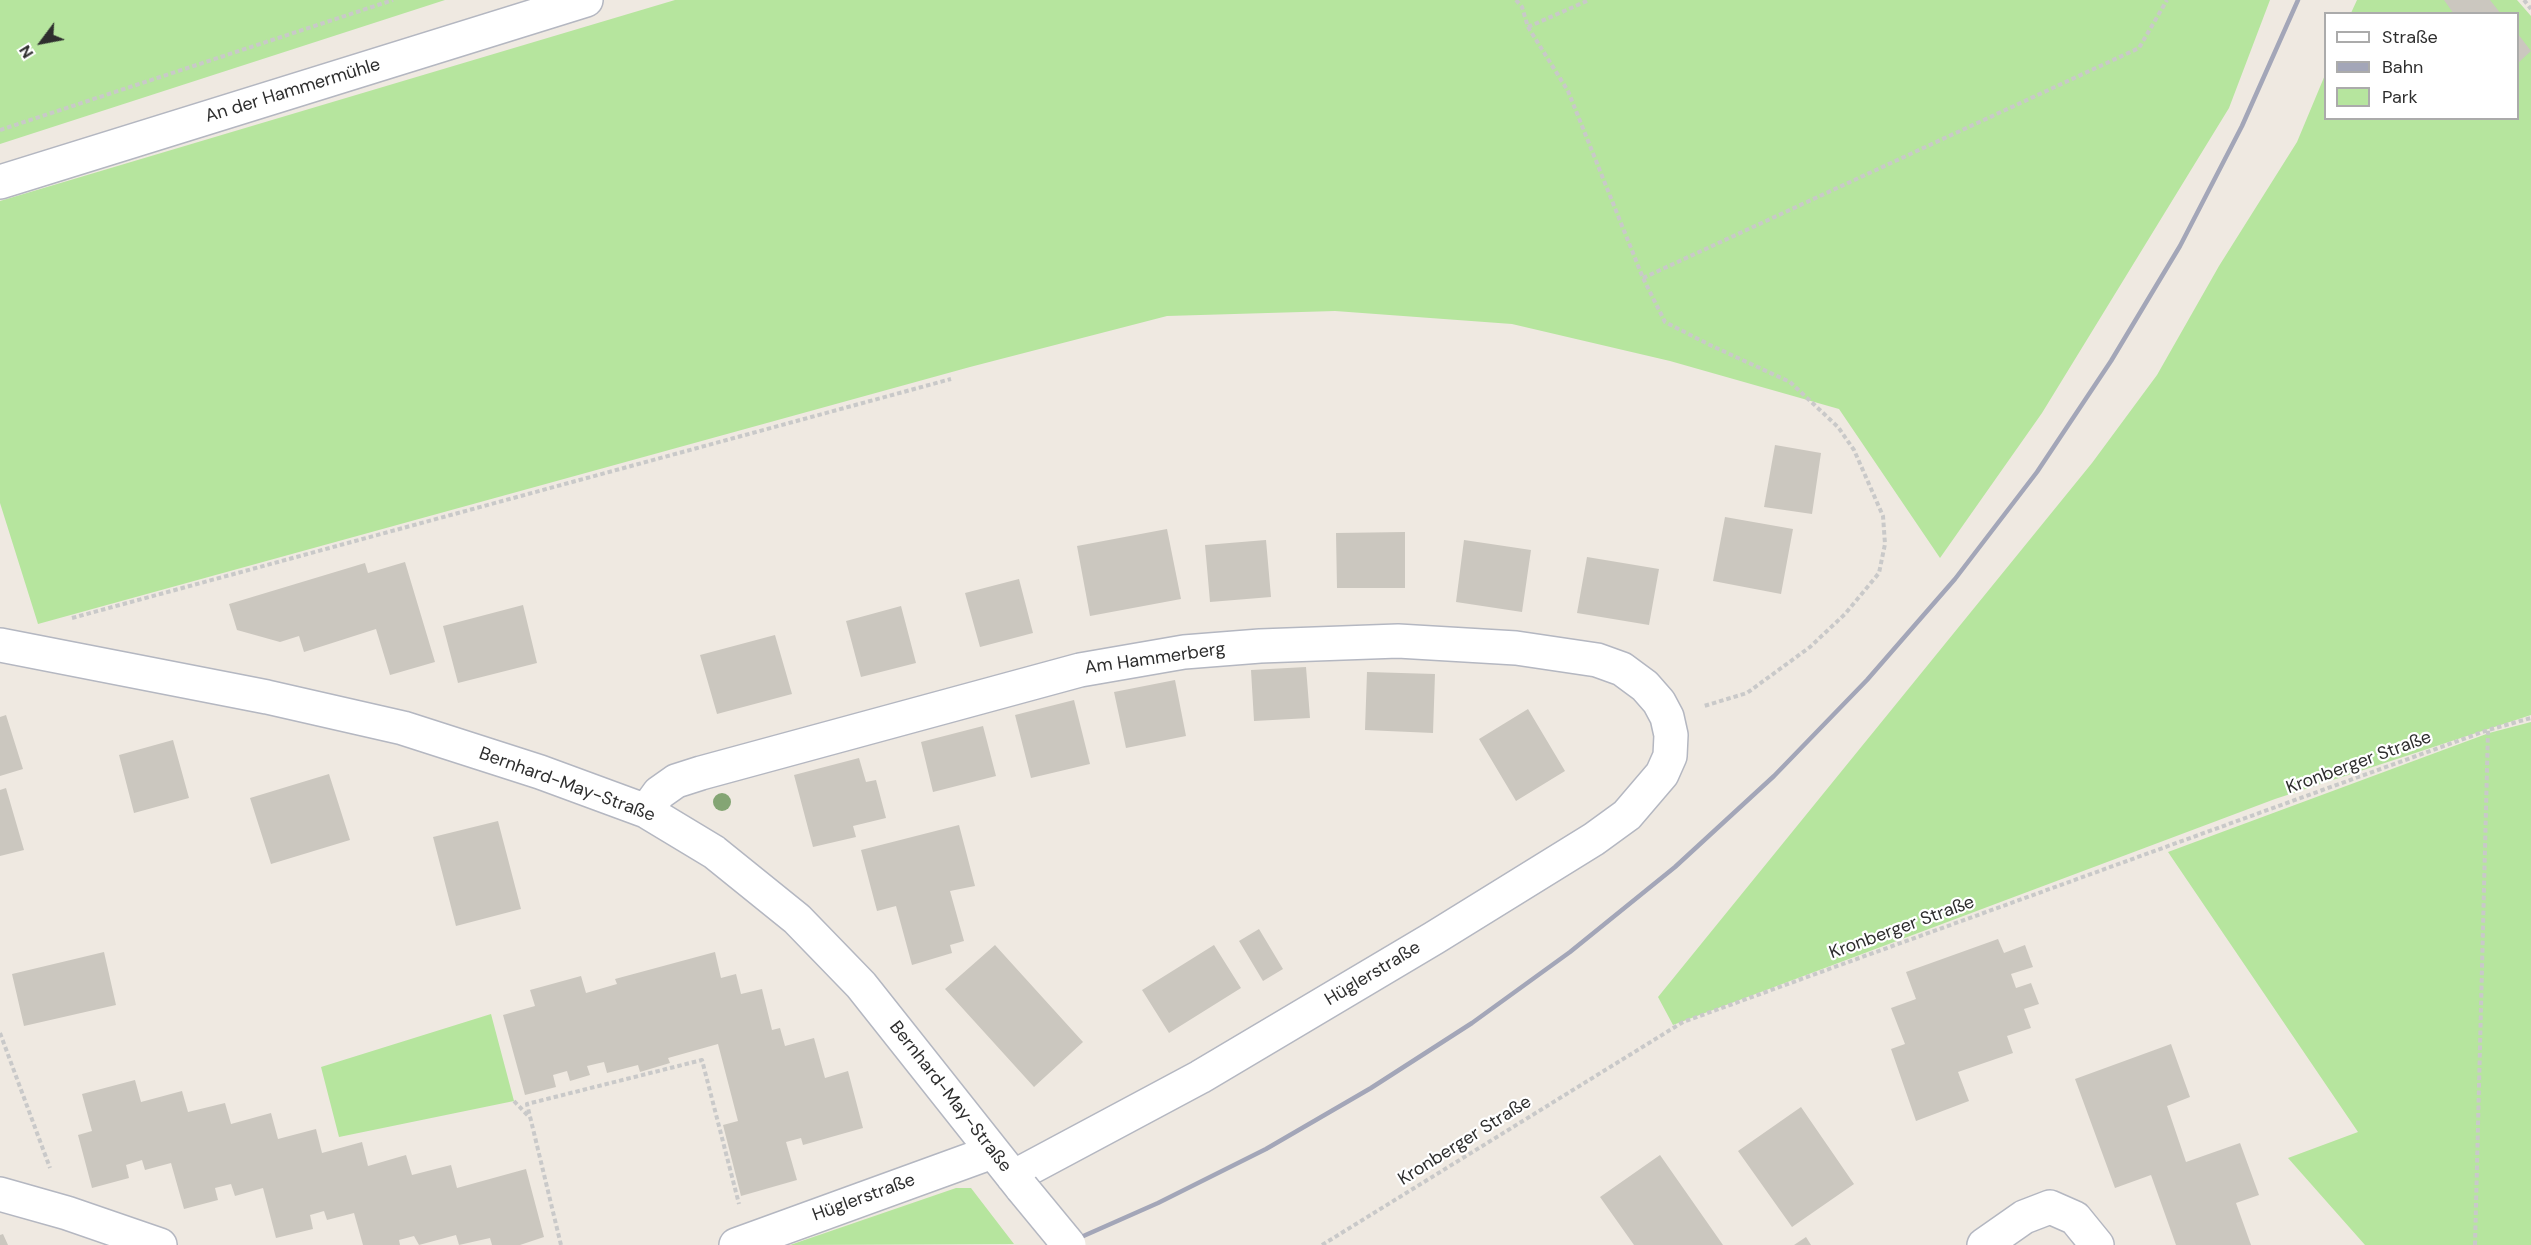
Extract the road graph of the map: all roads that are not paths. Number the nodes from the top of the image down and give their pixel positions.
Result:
1 (586, 0) edge
2 (0, 182) edge
3 (0, 645) edge
4 (1667, 717) joint
5 (646, 811) junction
6 (992, 1152) junction
7 (1018, 1183) junction
8 (0, 1194) edge
9 (742, 1243) edge
10 (160, 1245) edge
11 (1069, 1245) edge
12 (1984, 1245) edge
13 (2097, 1245) edge

1 - 2 street, An der Hammermühle
3 - 5 street, Bernhard-May-Straße
4 - 5 street, Am Hammerberg
4 - 7 street, Hüglerstraße
5 - 6 street, Bernhard-May-Straße
6 - 7 street, Bernhard-May-Straße
6 - 9 street, Hüglerstraße
7 - 11 street, Bernhard-May-Straße, bridge
8 - 10 street
12 - 13 street

